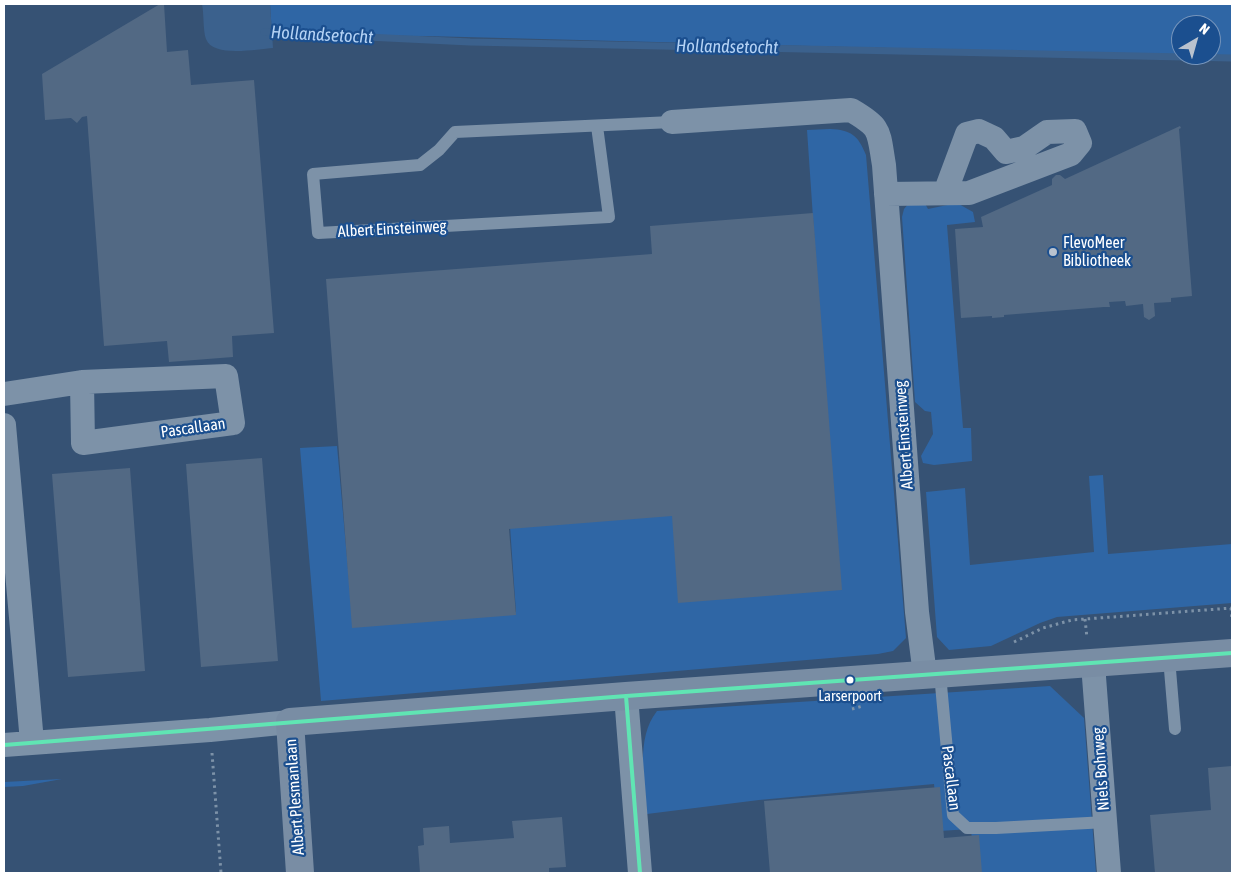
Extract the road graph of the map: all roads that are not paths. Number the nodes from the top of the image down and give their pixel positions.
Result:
1 (672, 122) joint
2 (596, 126) junction
3 (945, 193) junction
4 (886, 194) junction
5 (82, 382) junction
6 (4, 394) edge
7 (4, 425) edge
8 (1232, 654) edge
9 (1169, 658) junction
10 (1093, 664) junction
11 (932, 675) junction
12 (626, 696) junction
13 (290, 722) junction
14 (1175, 729) dead end
15 (32, 742) junction
16 (4, 745) edge
17 (1106, 822) junction
18 (300, 873) edge
19 (640, 873) edge
20 (1109, 873) edge

1 - 2 lane, Albert Einsteinweg
1 - 4 street, Albert Einsteinweg
2 - 2 lane, Albert Einsteinweg
3 - 3 street
3 - 4 street
4 - 11 street, Albert Einsteinweg
5 - 5 street, Pascallaan
5 - 6 street, Pascallaan
7 - 15 street
8 - 9 street
9 - 10 street
9 - 14 lane
10 - 11 street
10 - 17 street, Niels Bohrweg
11 - 12 street
11 - 17 lane, Pascallaan
12 - 13 street
12 - 19 street
13 - 15 street
13 - 18 street, Albert Plesmanlaan
15 - 16 street
17 - 20 street, Niels Bohrweg

